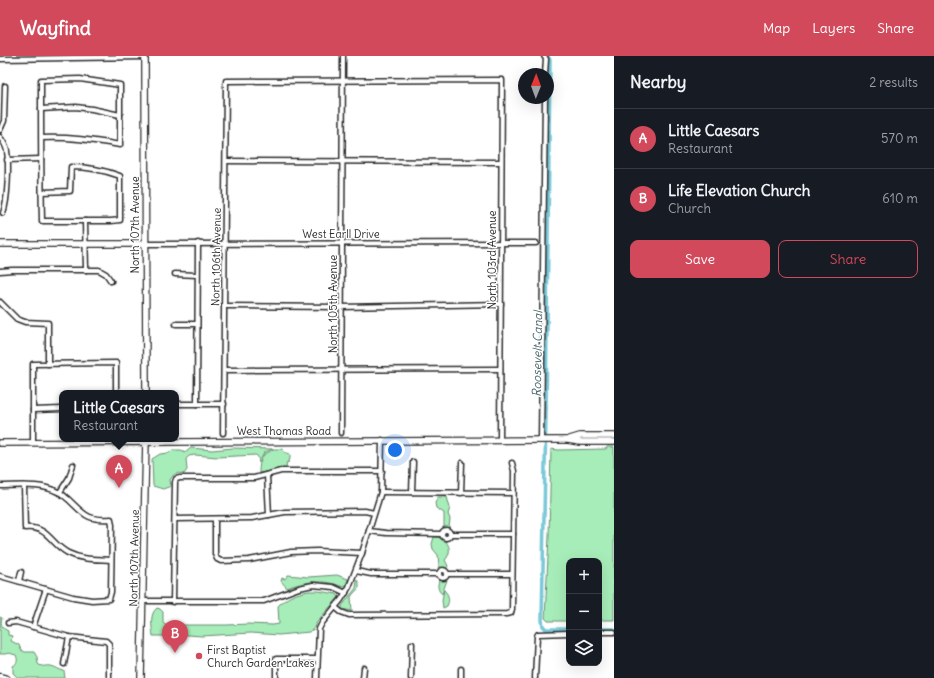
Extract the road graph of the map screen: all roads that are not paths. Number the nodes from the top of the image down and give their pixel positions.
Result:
1 (144, 56) edge
2 (343, 56) edge
3 (544, 56) edge
4 (0, 59) edge
5 (546, 68) edge
6 (343, 81) junction
7 (5, 86) dead end
8 (545, 104) edge
9 (41, 109) junction
10 (120, 115) junction
11 (0, 130) edge
12 (0, 136) edge
13 (41, 138) junction
14 (41, 159) junction
15 (7, 160) junction
16 (226, 162) junction
17 (342, 162) junction
18 (501, 162) junction
19 (42, 192) junction
20 (6, 205) junction
21 (0, 207) edge
22 (3, 213) dead end
23 (85, 221) junction
24 (86, 243) junction
25 (198, 243) junction
26 (342, 243) junction
27 (500, 243) junction
28 (536, 243) dead end
29 (0, 244) edge
30 (146, 244) junction
31 (225, 244) junction
32 (86, 270) junction
33 (0, 271) edge
34 (175, 274) dead end
35 (198, 275) junction
36 (111, 281) dead end
37 (0, 302) edge
38 (501, 304) junction
39 (224, 306) junction
40 (341, 307) junction
41 (176, 324) dead end
42 (197, 324) junction
43 (48, 364) junction
44 (341, 369) junction
45 (500, 369) junction
46 (224, 370) junction
47 (116, 390) edge
48 (146, 390) edge
49 (179, 404) edge
50 (197, 404) junction
51 (224, 404) junction
52 (59, 409) edge
53 (33, 410) junction
54 (223, 433) dead end
55 (341, 433) dead end
56 (614, 436) edge
57 (179, 440) edge
58 (382, 440) junction
59 (500, 440) junction
60 (541, 440) junction
61 (568, 440) junction
62 (33, 442) junction
63 (59, 442) edge
64 (146, 442) edge
65 (614, 442) edge
66 (0, 443) edge
67 (412, 462) dead end
68 (462, 463) dead end
69 (512, 463) dead end
70 (73, 465) dead end
71 (382, 471) junction
72 (267, 475) junction
73 (0, 486) edge
74 (24, 486) junction
75 (60, 492) junction
76 (382, 492) junction
77 (412, 492) junction
78 (461, 492) junction
79 (514, 493) junction
80 (374, 513) junction
81 (269, 515) junction
82 (175, 519) junction
83 (216, 519) junction
84 (369, 531) junction
85 (513, 534) junction
86 (362, 554) junction
87 (111, 560) junction
88 (356, 571) junction
89 (21, 572) dead end
90 (512, 574) junction
91 (0, 576) edge
92 (19, 581) junction
93 (46, 589) junction
94 (346, 593) junction
95 (143, 601) junction
96 (173, 602) junction
97 (335, 607) junction
98 (8, 622) dead end
99 (33, 626) junction
100 (602, 632) edge
101 (614, 632) edge
102 (566, 633) edge
103 (70, 638) junction
104 (412, 644) dead end
105 (317, 659) junction
106 (64, 664) dead end
107 (364, 668) dead end
108 (461, 669) dead end
109 (0, 676) edge
110 (7, 678) edge
111 (109, 678) edge
112 (142, 678) edge
113 (276, 678) edge
114 (317, 678) edge
115 (363, 678) edge
116 (411, 678) edge
117 (460, 678) edge
118 (535, 678) edge

1 - 4 street
1 - 30 main road, North 107th Avenue
2 - 6 street, North 105th Avenue
3 - 5 street
6 - 16 street, North 106th Avenue
6 - 17 street, North 105th Avenue
6 - 18 street, North 103rd Avenue
7 - 11 street
8 - 60 street
9 - 10 street
9 - 10 street
9 - 13 street
10 - 13 street
12 - 15 street
13 - 14 street
14 - 15 street
14 - 19 street
15 - 20 street
16 - 17 street
16 - 31 street, North 106th Avenue
17 - 18 street
17 - 26 street, North 105th Avenue
18 - 27 street, North 103rd Avenue
19 - 23 street
19 - 23 street
20 - 21 street
20 - 22 street
23 - 24 street
24 - 29 main road
24 - 30 main road
24 - 32 street
25 - 30 street, West Earll Drive
25 - 31 street, West Earll Drive
25 - 35 street
26 - 27 street, West Earll Drive
26 - 31 street, West Earll Drive
26 - 40 street, North 105th Avenue
27 - 28 street, West Earll Drive
27 - 38 street, North 103rd Avenue
30 - 48 main road, North 107th Avenue
31 - 39 street, North 106th Avenue
32 - 33 street
32 - 36 street
34 - 35 street
35 - 42 street
37 - 43 street
38 - 40 street
38 - 45 street, North 103rd Avenue
39 - 40 street
39 - 46 street, North 106th Avenue
40 - 44 street, North 105th Avenue
41 - 42 street
42 - 50 street
43 - 47 street
43 - 53 street
44 - 45 street
44 - 46 street
44 - 55 street, North 105th Avenue
45 - 59 street, North 103rd Avenue
46 - 51 street, North 106th Avenue
49 - 50 street
50 - 51 street
51 - 54 street, North 106th Avenue
52 - 53 street
53 - 62 street
56 - 61 main road, West Thomas Road
57 - 58 main road, West Thomas Road
58 - 59 main road, West Thomas Road
58 - 71 street
59 - 60 main road, West Thomas Road
60 - 61 main road, West Thomas Road
61 - 65 main road, West Thomas Road
62 - 63 main road, West Thomas Road
62 - 66 main road, West Thomas Road
64 - 95 main road, North 107th Avenue
67 - 77 street
68 - 78 street
69 - 79 street
70 - 75 street
71 - 72 street
71 - 76 street
72 - 81 street
72 - 82 street
73 - 74 street
74 - 75 street
74 - 87 street
75 - 87 street
76 - 77 street
76 - 80 street
77 - 78 street
78 - 79 street
79 - 85 street
80 - 81 street
80 - 84 street
81 - 83 street
82 - 83 street
82 - 96 street
83 - 86 street
84 - 85 street
84 - 86 street
85 - 90 street
86 - 88 street
87 - 93 street
88 - 90 street
88 - 94 street
89 - 92 street
90 - 97 street
91 - 92 street
92 - 93 street
93 - 99 street
94 - 96 street
94 - 97 street
95 - 96 street
95 - 112 main road, North 107th Avenue
97 - 105 street
98 - 99 street
99 - 103 street
100 - 101 street
102 - 118 street
103 - 106 street
103 - 111 street
104 - 116 street
105 - 113 street
105 - 114 street
107 - 115 street
108 - 117 street
109 - 110 street

